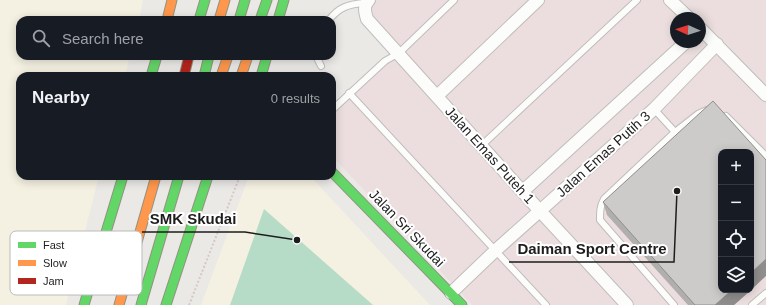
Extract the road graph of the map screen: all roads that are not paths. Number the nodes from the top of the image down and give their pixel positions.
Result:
1 (172, 0) edge
2 (205, 0) edge
3 (225, 0) edge
4 (245, 0) edge
5 (266, 0) edge
6 (284, 0) edge
7 (454, 0) edge
8 (538, 0) edge
9 (637, 0) edge
10 (670, 0) edge
11 (367, 2) edge
12 (683, 12) edge
13 (167, 16) edge
14 (200, 16) edge
15 (220, 16) edge
16 (240, 16) edge
17 (261, 16) edge
18 (279, 16) edge
19 (332, 16) edge
20 (706, 34) edge
21 (717, 44) junction
22 (679, 48) edge
23 (399, 53) junction
24 (156, 60) edge
25 (188, 60) edge
26 (208, 60) edge
27 (226, 60) edge
28 (247, 60) edge
29 (266, 60) edge
30 (318, 60) edge
31 (321, 66) dead end
32 (152, 72) edge
33 (185, 72) edge
34 (205, 72) edge
35 (222, 72) edge
36 (242, 72) edge
37 (262, 72) edge
38 (349, 93) junction
39 (766, 95) edge
40 (437, 96) junction
41 (336, 106) edge
42 (654, 109) junction
43 (715, 110) edge
44 (721, 111) edge
45 (675, 132) junction
46 (482, 146) junction
47 (766, 156) edge
48 (336, 176) edge
49 (122, 180) edge
50 (155, 180) edge
51 (178, 180) edge
52 (184, 180) edge
53 (208, 180) edge
54 (523, 191) junction
55 (175, 193) junction
56 (540, 211) junction
57 (106, 231) edge
58 (141, 231) edge
59 (496, 250) junction
60 (451, 293) junction
61 (766, 293) edge
62 (87, 295) edge
63 (123, 295) edge
64 (84, 305) edge
65 (119, 305) edge
66 (141, 305) edge
67 (166, 305) edge
68 (462, 305) edge
69 (546, 305) edge
70 (627, 305) edge
71 (674, 305) edge
72 (752, 305) edge

1 - 13 main road
2 - 14 main road
3 - 15 main road
4 - 16 main road
5 - 17 main road
6 - 18 main road
7 - 23 lane
8 - 40 street
9 - 46 lane
10 - 12 street
11 - 19 lane
11 - 23 street, Jalan Emas Puteh 1
20 - 21 street
21 - 39 street
21 - 42 street, Jalan Emas Putih 3
22 - 54 street
23 - 38 lane
23 - 40 street, Jalan Emas Puteh 1
24 - 32 main road
25 - 33 main road
26 - 34 main road
27 - 35 main road
28 - 36 main road
29 - 37 main road
30 - 31 lane
38 - 41 lane
38 - 59 lane
40 - 46 street, Jalan Emas Puteh 1
42 - 45 lane
42 - 56 street, Jalan Emas Putih 3
43 - 45 lane
44 - 47 lane
45 - 71 lane
46 - 54 street, Jalan Emas Puteh 1
48 - 60 main road, Jalan Sri Skudai
49 - 57 main road
50 - 58 main road
51 - 55 main road
52 - 55 main road
53 - 67 main road
54 - 56 street, Jalan Emas Puteh 1
55 - 66 main road
56 - 59 street, Jalan Emas Putih 3
56 - 70 street, Jalan Emas Puteh 1
59 - 60 street, Jalan Emas Putih 3
59 - 69 lane
60 - 68 main road, Jalan Sri Skudai
61 - 72 lane
62 - 64 main road
63 - 65 main road

